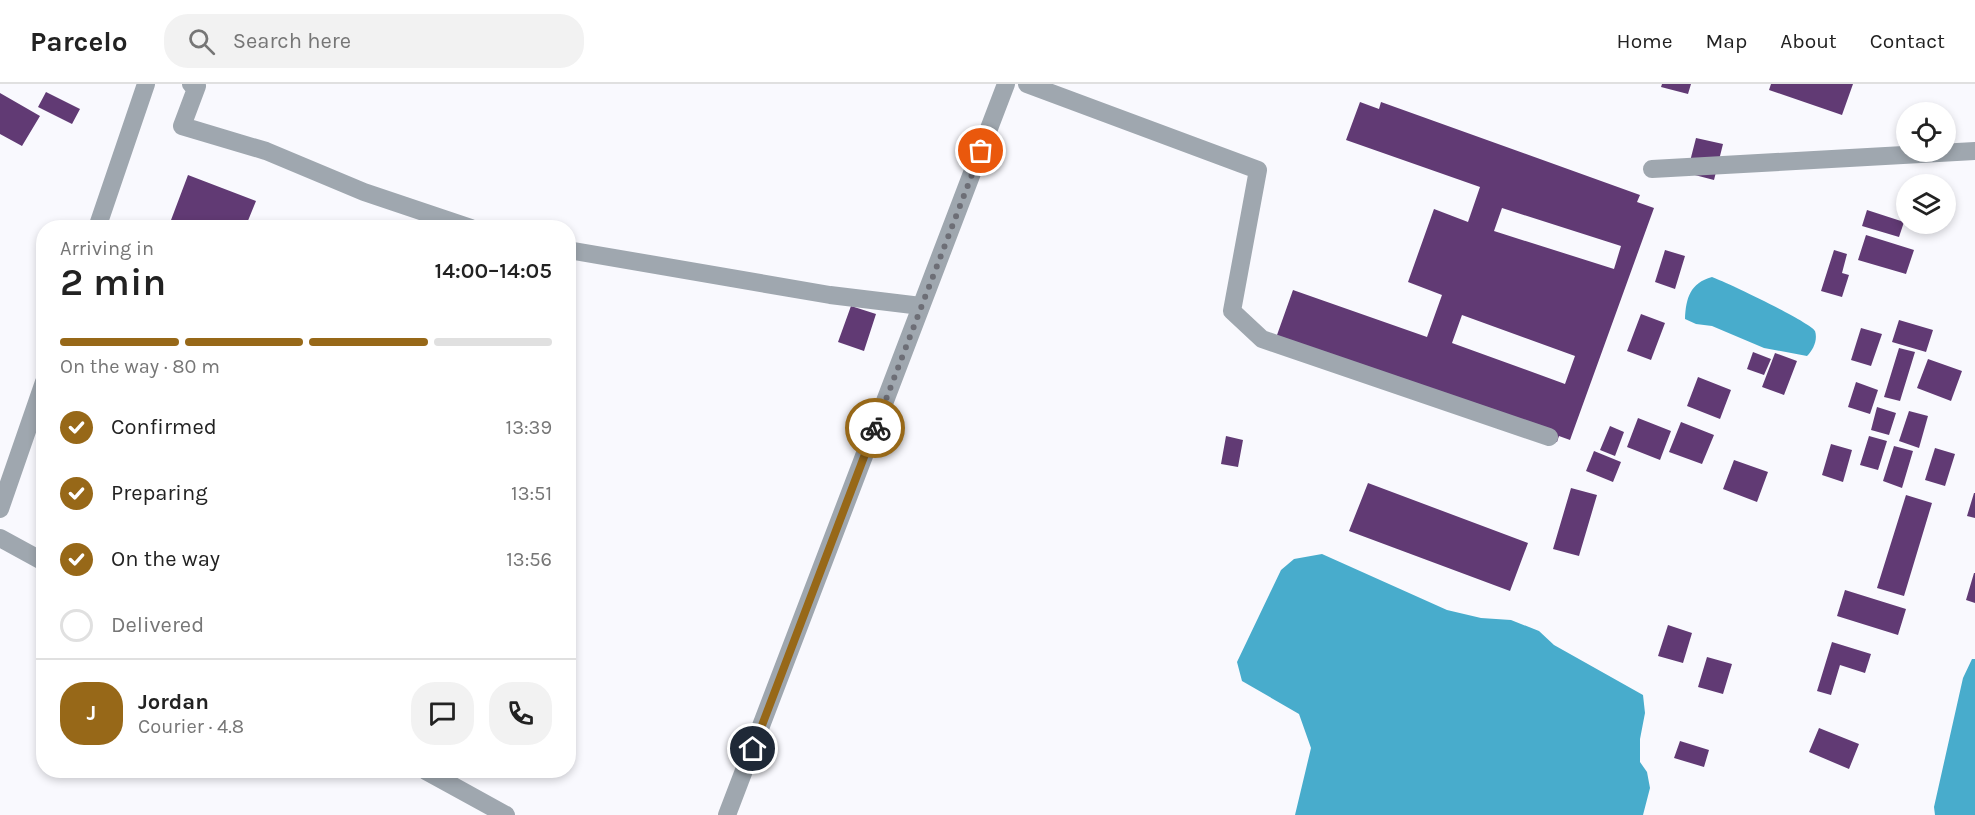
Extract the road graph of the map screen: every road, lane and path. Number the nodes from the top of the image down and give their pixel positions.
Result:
1 (146, 84) edge
2 (191, 84) edge
3 (1006, 84) edge
4 (1027, 84) edge
5 (1975, 152) edge
6 (1652, 169) dead end
7 (100, 220) edge
8 (447, 220) edge
9 (576, 251) edge
10 (921, 306) junction
11 (36, 405) edge
12 (1549, 437) dead end
13 (0, 509) edge
14 (0, 538) edge
15 (36, 558) edge
16 (439, 778) edge
17 (506, 815) edge
18 (728, 815) edge

1 - 7 street
2 - 8 street
3 - 10 street
4 - 12 street
5 - 6 street
9 - 10 street
10 - 18 street
11 - 13 street
14 - 15 street
16 - 17 street

